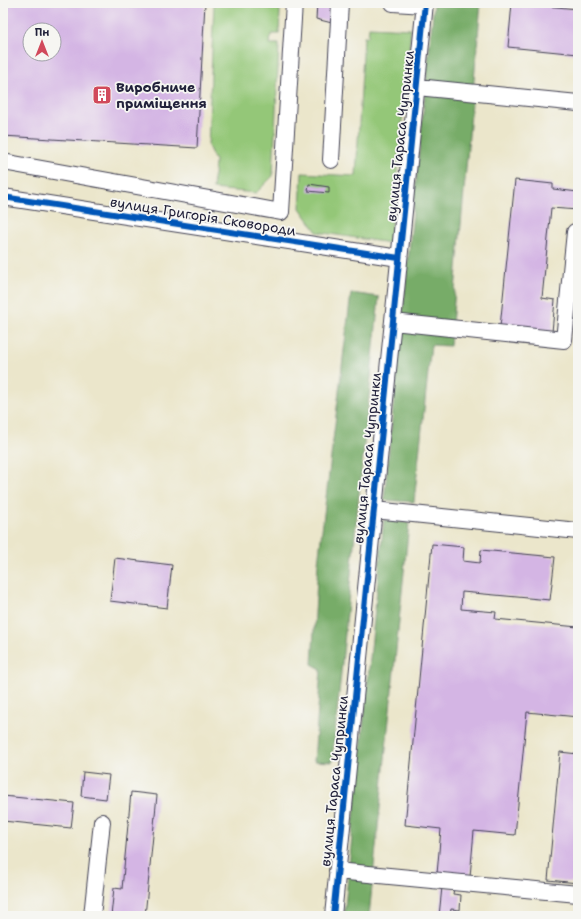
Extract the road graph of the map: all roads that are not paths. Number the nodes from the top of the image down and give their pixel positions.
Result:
1 (294, 3) edge
2 (340, 3) edge
3 (392, 3) edge
4 (425, 4) edge
5 (417, 87) junction
6 (578, 104) edge
7 (331, 160) dead end
8 (3, 162) edge
9 (3, 197) edge
10 (575, 232) dead end
11 (400, 258) junction
12 (393, 322) junction
13 (374, 510) junction
14 (578, 531) edge
15 (102, 822) dead end
16 (337, 872) junction
17 (578, 894) edge
18 (92, 916) edge
19 (333, 916) edge

1 - 8 street
2 - 7 street
3 - 4 street
4 - 5 street, вулиця Тараса Чупринки
5 - 6 street
5 - 11 street, вулиця Тараса Чупринки
9 - 11 street, вулиця Григорія Сковороди
10 - 12 street
11 - 12 street, вулиця Тараса Чупринки
12 - 13 street, вулиця Тараса Чупринки
13 - 14 street
13 - 16 street, вулиця Тараса Чупринки
15 - 18 street
16 - 17 street
16 - 19 street, вулиця Тараса Чупринки

